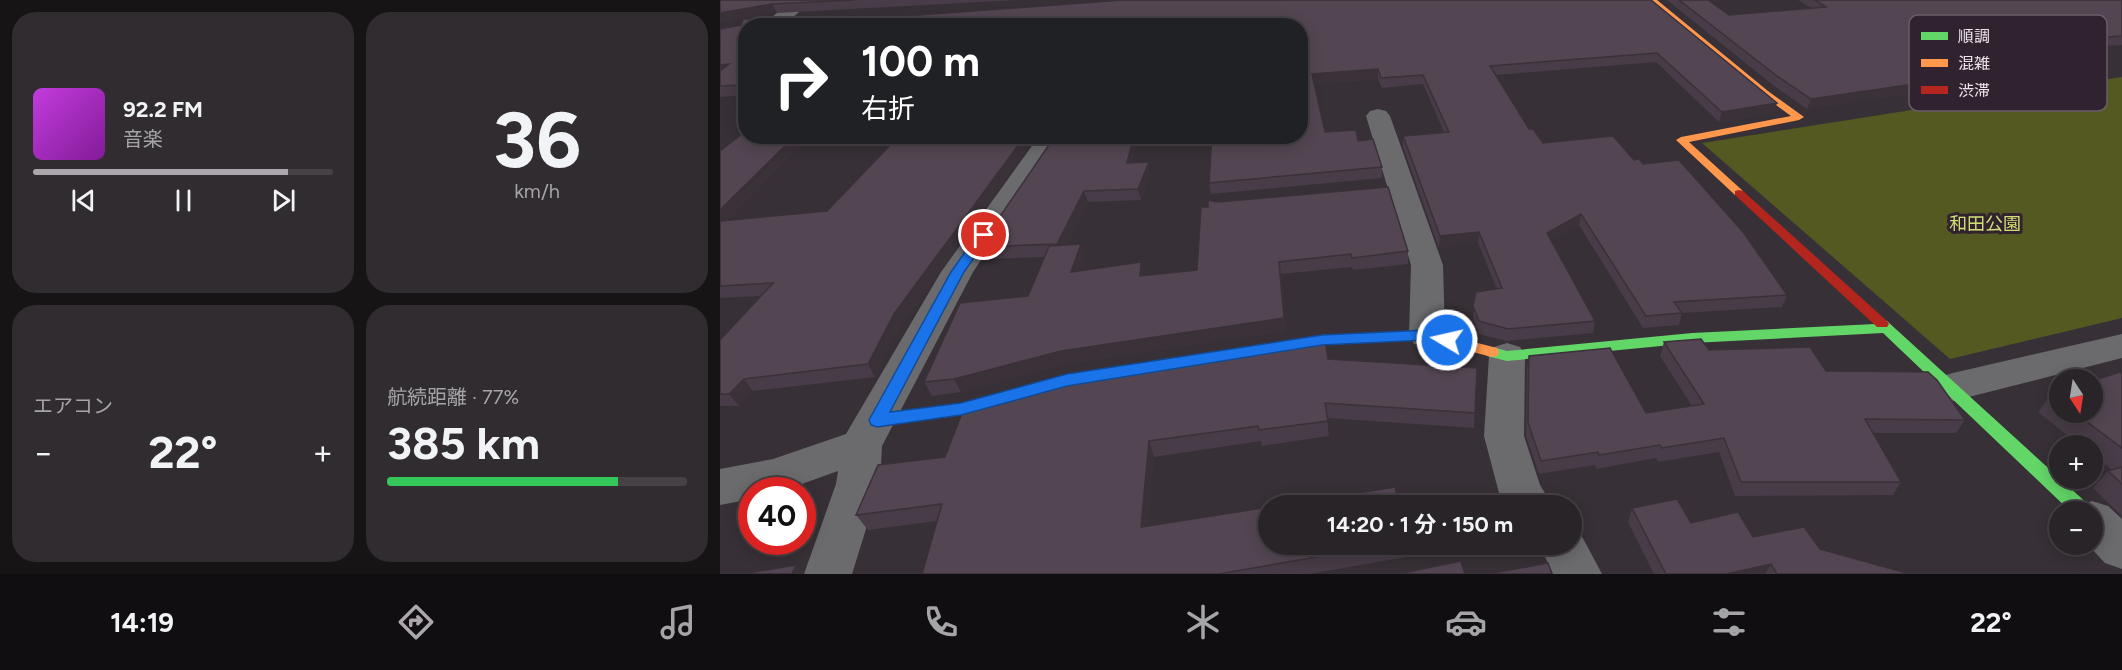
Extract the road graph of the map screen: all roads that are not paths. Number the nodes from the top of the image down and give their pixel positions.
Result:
1 (804, 0) edge
2 (1652, 0) edge
3 (781, 18) edge
4 (1378, 116) dead end
5 (1046, 144) edge
6 (1884, 328) junction
7 (1427, 335) junction
8 (2122, 346) edge
9 (1507, 356) junction
10 (1953, 387) junction
11 (869, 433) junction
12 (720, 487) edge
13 (1522, 495) edge
14 (2072, 501) edge
15 (2103, 530) edge
16 (2122, 548) edge
17 (1568, 555) edge
18 (828, 574) edge
19 (1578, 574) edge

1 - 3 street
2 - 6 street
4 - 7 street
5 - 11 street
6 - 9 street
6 - 10 street
7 - 9 street
7 - 11 street
8 - 10 street
9 - 13 street
10 - 14 street
11 - 12 street
11 - 18 street
15 - 16 street
17 - 19 street

